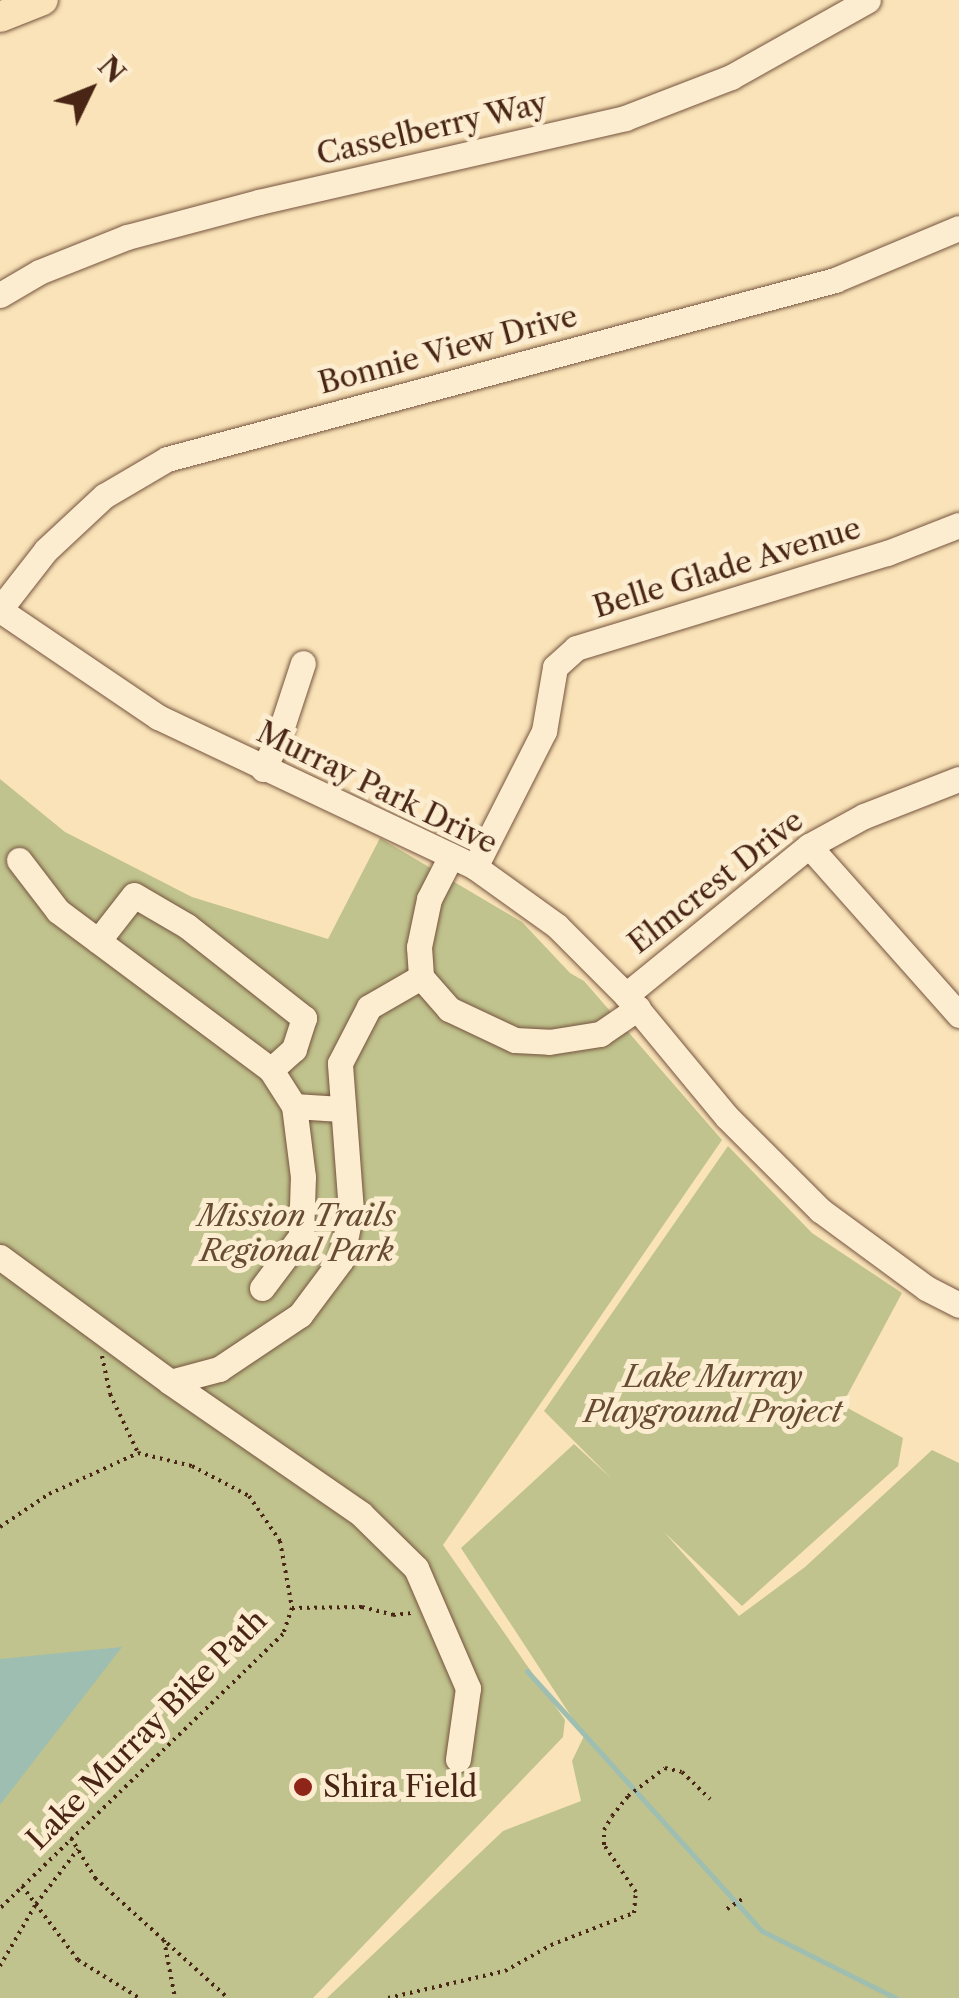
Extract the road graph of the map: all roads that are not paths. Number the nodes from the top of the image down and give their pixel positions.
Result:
1 (44, 0) edge
2 (868, 0) edge
3 (0, 18) edge
4 (959, 228) edge
5 (0, 295) edge
6 (956, 535) edge
7 (0, 609) edge
8 (303, 663) dead end
9 (262, 769) junction
10 (959, 779) edge
11 (809, 846) junction
12 (19, 860) dead end
13 (463, 862) junction
14 (98, 941) junction
15 (421, 977) junction
16 (632, 1001) junction
17 (959, 1015) edge
18 (270, 1070) junction
19 (294, 1106) junction
20 (341, 1110) junction
21 (0, 1256) edge
22 (262, 1288) dead end
23 (959, 1305) edge
24 (170, 1382) junction
25 (458, 1759) dead end

1 - 3 main road
2 - 5 street, Casselberry Way
4 - 7 street, Bonnie View Drive
6 - 13 street, Belle Glade Avenue
7 - 9 street, Murray Park Drive
8 - 9 street
9 - 13 street, Murray Park Drive
10 - 11 street, Elmcrest Drive
11 - 16 street, Elmcrest Drive
11 - 17 street
12 - 14 street
13 - 15 street, Belle Glade Avenue
13 - 16 street, Murray Park Drive
14 - 18 street
14 - 18 street
15 - 16 street, Elmcrest Drive
15 - 20 street
16 - 23 street, Murray Park Drive
18 - 19 street
19 - 20 street
19 - 22 street
20 - 24 street
21 - 24 street
24 - 25 street

